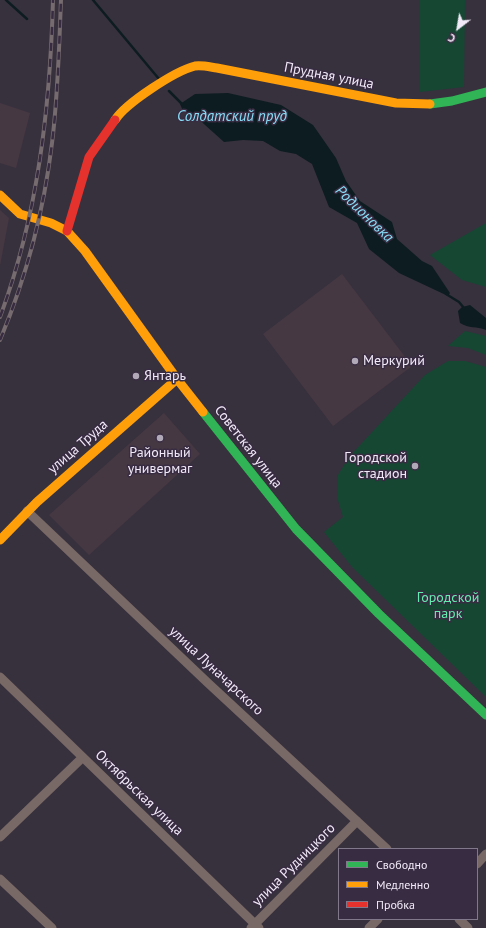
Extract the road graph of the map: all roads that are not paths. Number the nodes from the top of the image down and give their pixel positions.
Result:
1 (486, 92) edge
2 (0, 195) edge
3 (67, 231) junction
4 (177, 380) junction
5 (27, 511) junction
6 (0, 540) edge
7 (0, 677) edge
8 (486, 715) edge
9 (82, 758) junction
10 (357, 821) junction
11 (0, 837) edge
12 (386, 848) edge
13 (486, 854) edge
14 (478, 863) edge
15 (0, 879) edge
16 (377, 920) edge
17 (460, 920) edge
18 (254, 927) edge
19 (52, 928) edge
20 (369, 928) edge
21 (468, 928) edge

1 - 3 street, Прудная улица
2 - 3 street, Советская улица
3 - 4 street, Советская улица
4 - 5 street, улица Труда
4 - 8 street, Советская улица
5 - 6 street, улица Труда
5 - 10 street, улица Луначарского
7 - 9 street, Октябрьская улица
9 - 11 street
9 - 18 street, Октябрьская улица
10 - 12 street, улица Луначарского
10 - 18 street, улица Рудницкого
13 - 14 street
15 - 19 street
16 - 20 street
17 - 21 street

